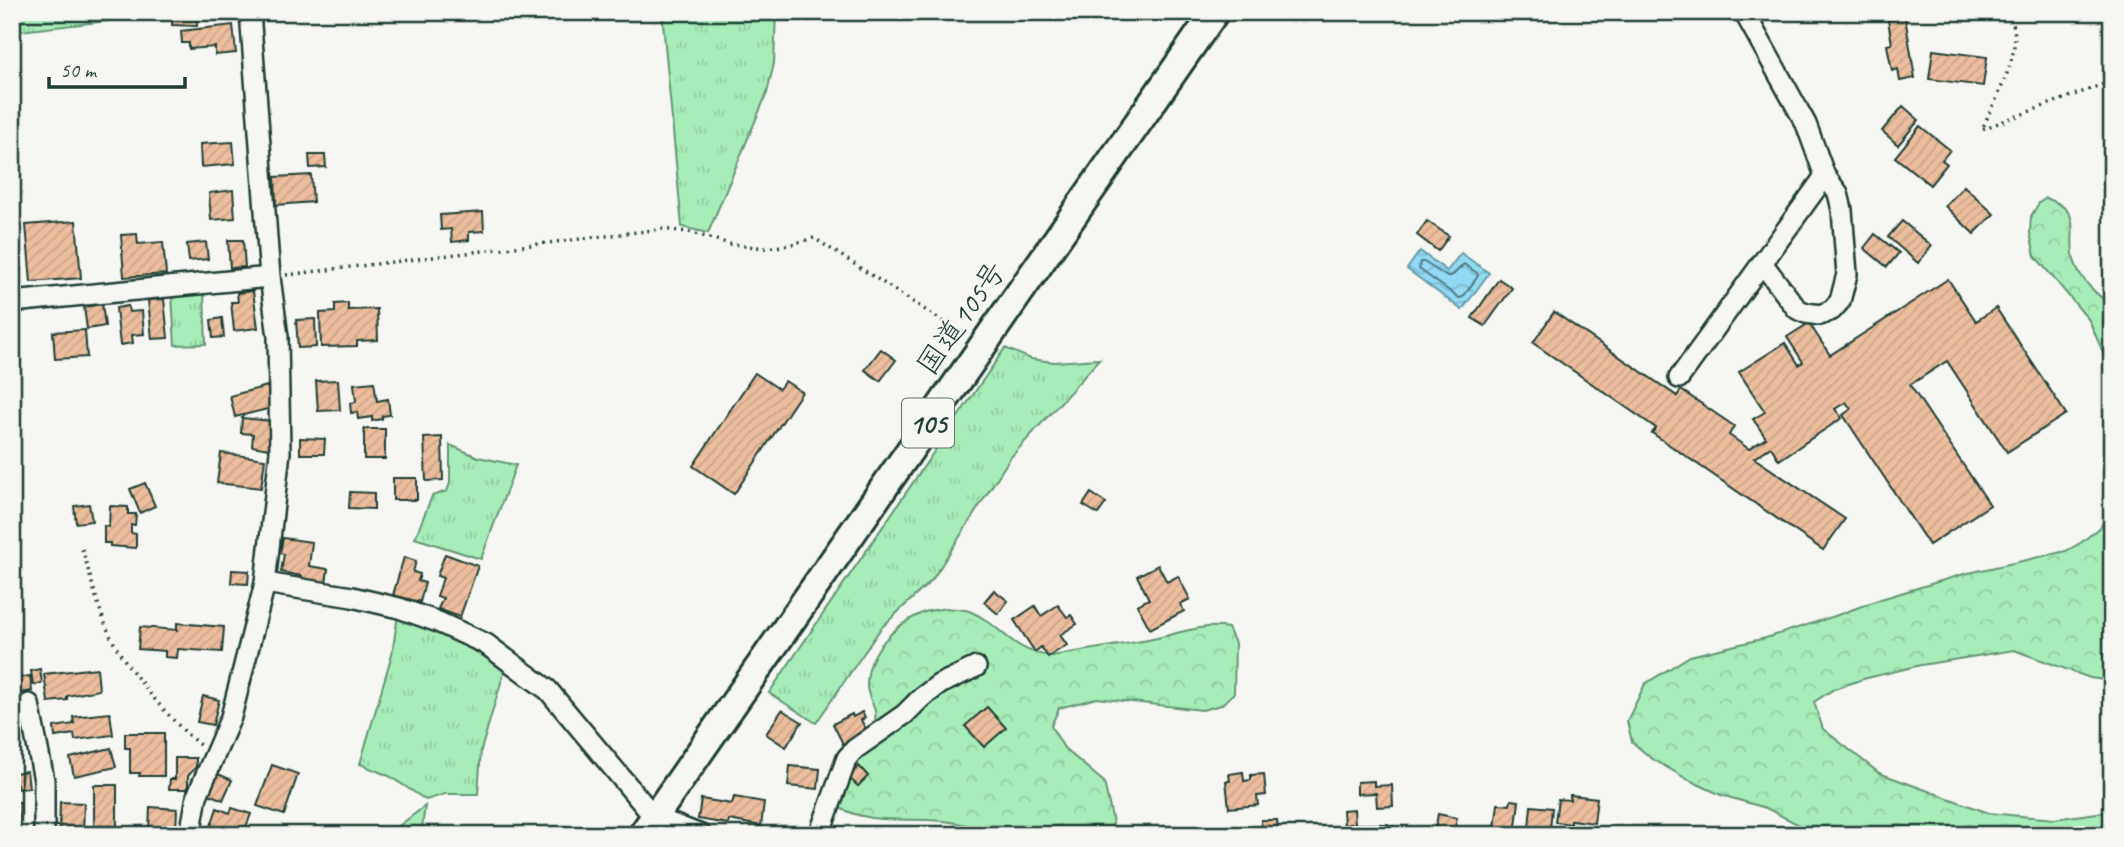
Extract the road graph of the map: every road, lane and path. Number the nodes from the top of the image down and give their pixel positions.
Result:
1 (250, 12) edge
2 (1215, 12) edge
3 (1744, 12) edge
4 (2007, 12) edge
5 (2112, 81) edge
6 (1825, 176) junction
7 (1762, 263) junction
8 (270, 277) junction
9 (12, 302) edge
10 (982, 346) junction
11 (1679, 378) dead end
12 (82, 549) dead end
13 (265, 583) junction
14 (976, 667) dead end
15 (29, 704) dead end
16 (214, 756) junction
17 (648, 826) edge
18 (44, 835) edge
19 (190, 835) edge
20 (701, 835) edge
21 (819, 835) edge
22 (1352, 835) edge
23 (1386, 835) edge

1 - 8 street
2 - 10 highway, 国道105号 / 105
3 - 6 street
4 - 5 path
6 - 7 street
6 - 7 street
7 - 11 street
8 - 9 street
8 - 10 path
8 - 13 street
10 - 17 highway, 国道105号 / 105
12 - 16 path
13 - 16 street
13 - 17 street
14 - 21 street
15 - 18 street
16 - 19 street
17 - 20 street
22 - 23 street

